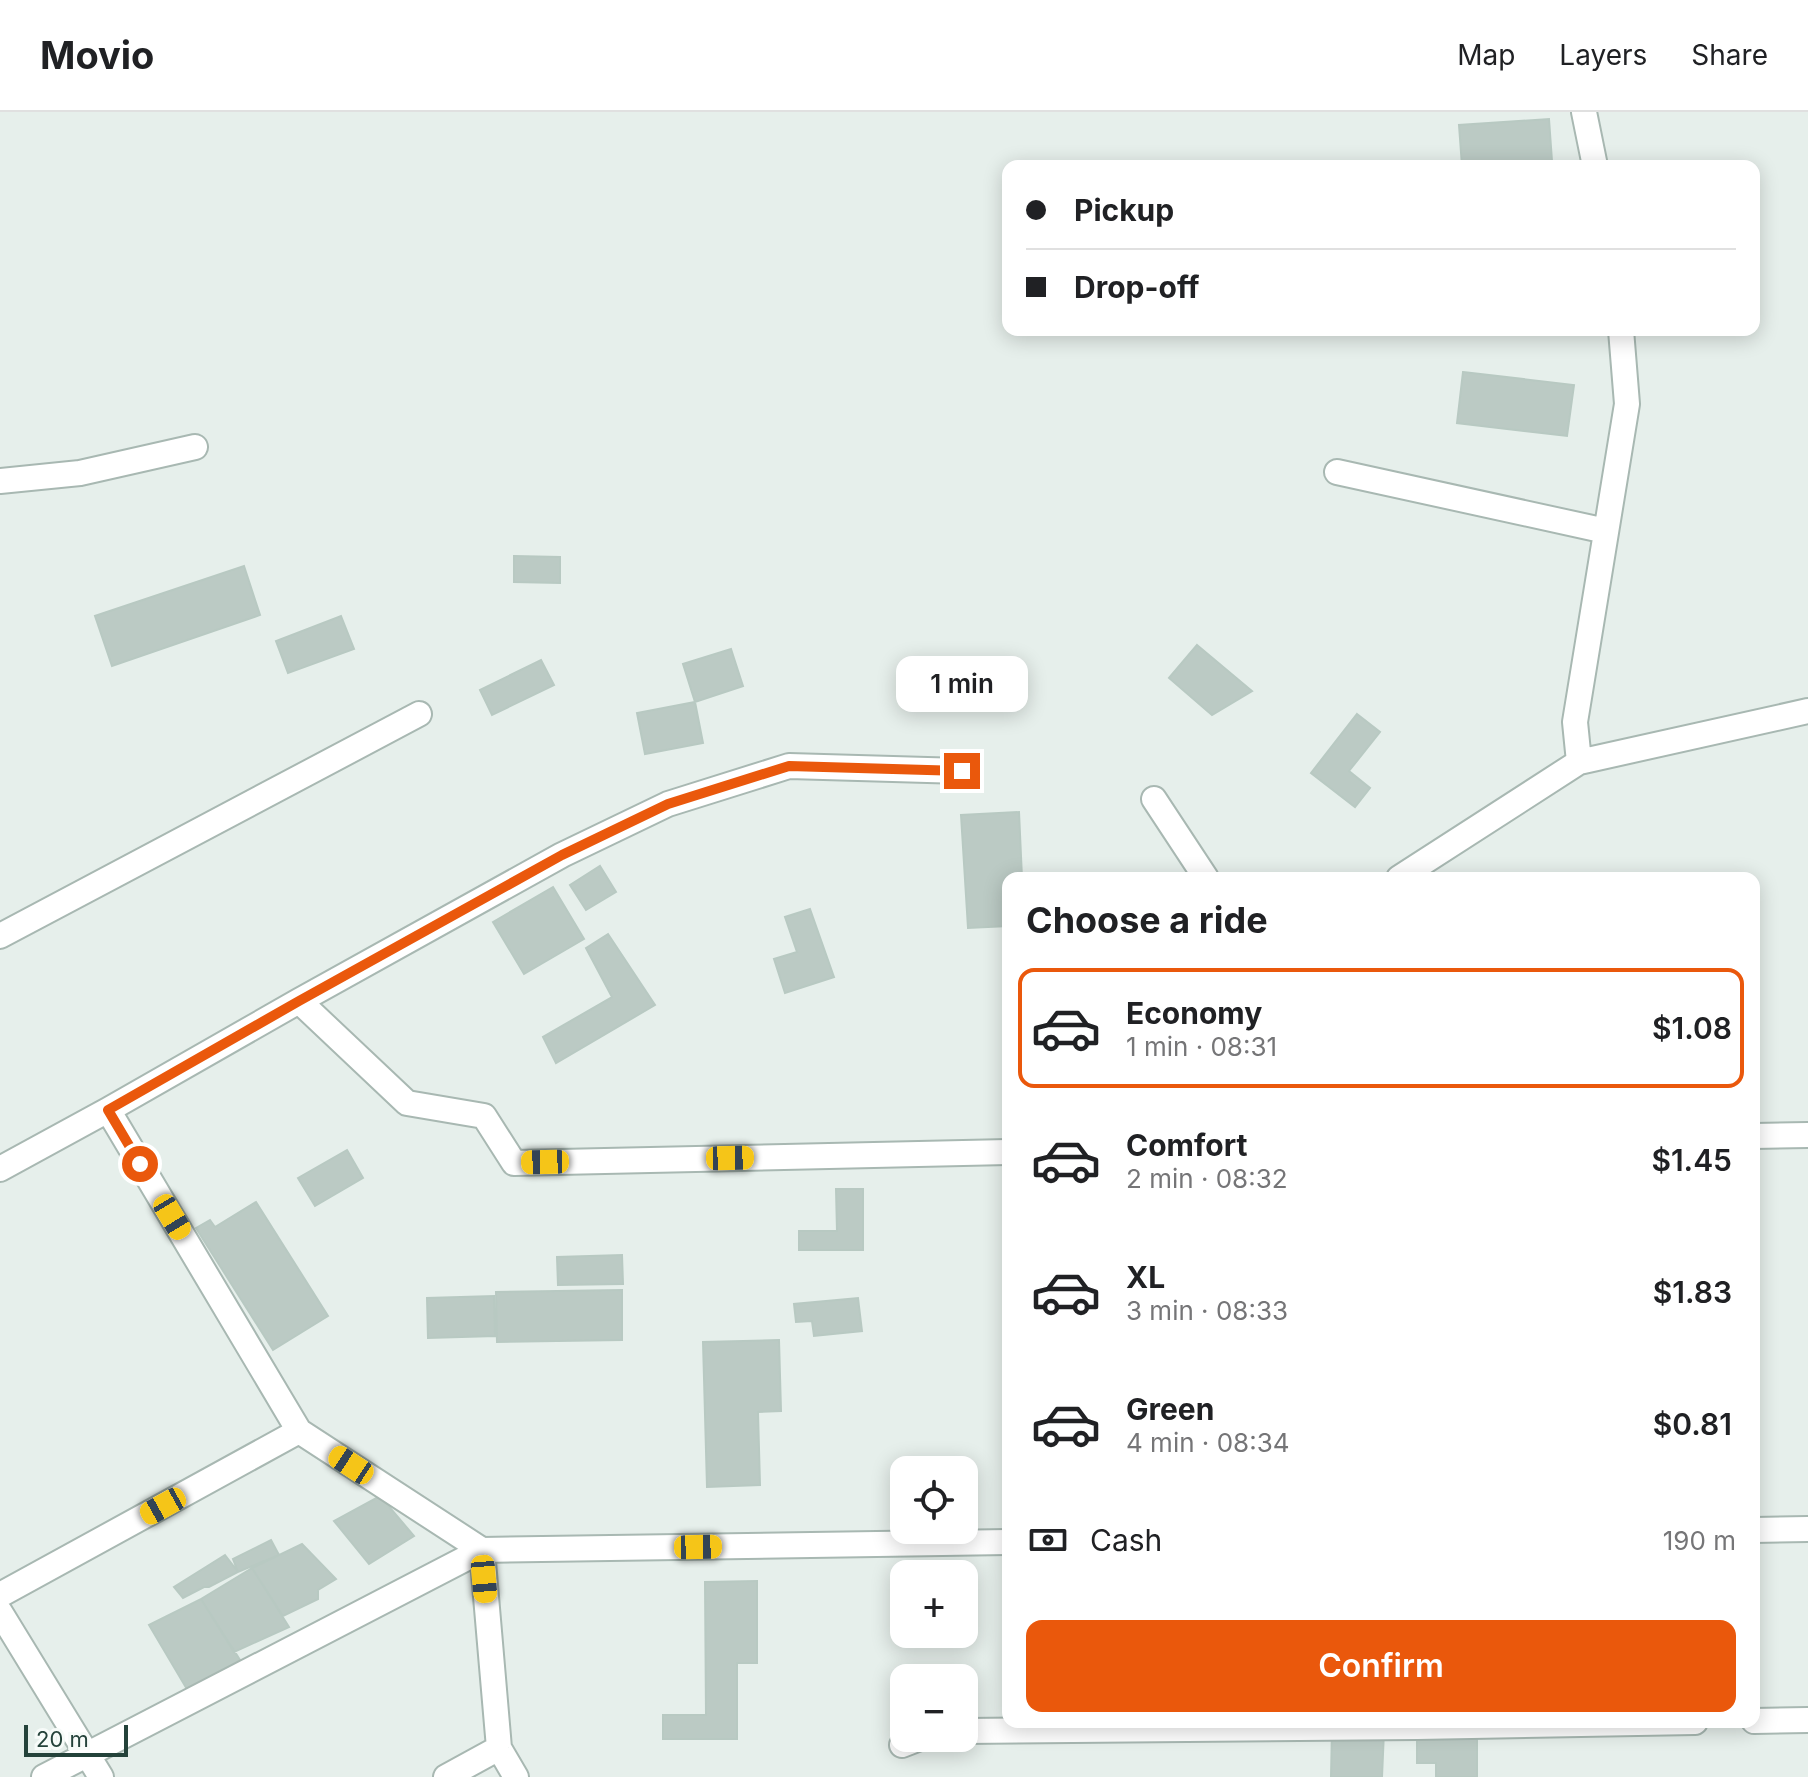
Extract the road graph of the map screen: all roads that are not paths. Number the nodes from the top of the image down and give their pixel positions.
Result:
1 (1584, 112) edge
2 (1594, 160) edge
3 (1621, 336) edge
4 (195, 447) dead end
5 (1337, 472) dead end
6 (0, 481) edge
7 (1606, 531) junction
8 (1808, 711) edge
9 (419, 714) dead end
10 (1579, 762) junction
11 (962, 771) dead end
12 (1154, 799) dead end
13 (1202, 872) edge
14 (1408, 872) edge
15 (0, 936) edge
16 (299, 1001) junction
17 (108, 1110) junction
18 (1808, 1135) edge
19 (1760, 1136) edge
20 (1002, 1152) edge
21 (0, 1169) edge
22 (299, 1431) junction
23 (1808, 1529) edge
24 (1760, 1530) edge
25 (1002, 1542) edge
26 (482, 1550) junction
27 (0, 1595) edge
28 (0, 1612) edge
29 (1808, 1720) edge
30 (1760, 1721) edge
31 (1292, 1728) edge
32 (978, 1731) edge
33 (499, 1748) junction
34 (86, 1754) junction
35 (44, 1777) edge
36 (101, 1777) edge
37 (446, 1777) edge
38 (516, 1777) edge

1 - 2 street
3 - 7 street
4 - 6 street
5 - 7 street
7 - 10 street
8 - 10 street
9 - 15 street
10 - 14 street
11 - 16 street
12 - 13 street
16 - 17 street
16 - 20 street
17 - 21 street
17 - 22 street
18 - 19 street
22 - 26 street
22 - 27 street
23 - 24 street
25 - 26 street
26 - 33 street
26 - 34 street
28 - 34 street
29 - 30 street
31 - 32 street
33 - 37 street
33 - 38 street
34 - 35 street
34 - 36 street

